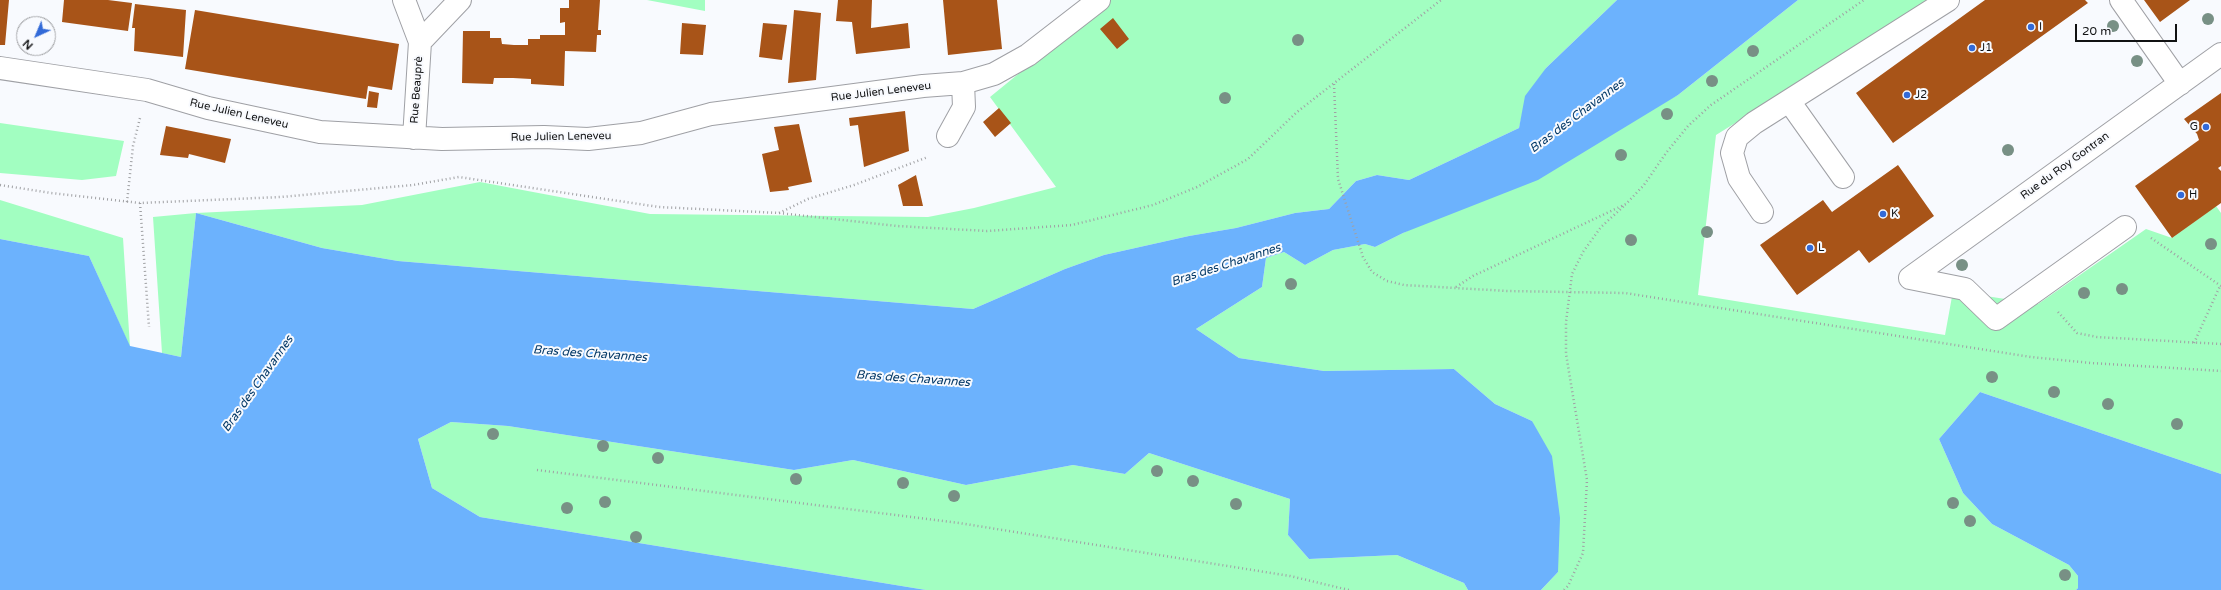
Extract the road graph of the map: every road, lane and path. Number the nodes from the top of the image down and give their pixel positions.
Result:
1 (404, 0) edge
2 (460, 0) edge
3 (1099, 0) edge
4 (1441, 0) edge
5 (1864, 0) edge
6 (1948, 0) edge
7 (2120, 0) edge
8 (420, 42) junction
9 (2221, 54) edge
10 (0, 68) edge
11 (963, 83) junction
12 (1334, 83) junction
13 (2180, 84) junction
14 (1789, 101) junction
15 (948, 136) joint
16 (414, 138) junction
17 (133, 146) dead end
18 (1843, 177) dead end
19 (0, 185) edge
20 (127, 202) junction
21 (140, 203) junction
22 (1626, 204) junction
23 (1762, 212) dead end
24 (779, 213) junction
25 (2125, 227) joint
26 (2221, 286) edge
27 (1455, 287) junction
28 (2039, 288) junction
29 (1570, 292) junction
30 (149, 326) dead end
31 (2194, 344) junction
32 (2221, 344) edge
33 (2221, 372) edge
34 (537, 470) dead end
35 (1349, 590) edge
36 (1564, 590) edge

1 - 8 street, Rue Beauprè
2 - 8 street, Rue Beauprè
3 - 11 street, Rue Julien Leneveu
4 - 12 path
5 - 22 path
6 - 14 street
7 - 13 street
8 - 16 street, Rue Beauprè
9 - 13 street, Rue du Roy Gontran
10 - 16 street, Rue Julien Leneveu
11 - 15 street
11 - 16 street, Rue Julien Leneveu
12 - 24 path
12 - 27 path
13 - 28 street, Rue du Roy Gontran
14 - 18 street
14 - 23 street
15 - 24 path
17 - 20 path
19 - 20 path
20 - 21 path
21 - 24 path
21 - 30 path
22 - 27 path
22 - 29 path
25 - 26 path
25 - 28 street
26 - 31 path
27 - 29 path
28 - 31 path
29 - 33 path
29 - 36 path
31 - 32 path
34 - 35 path

